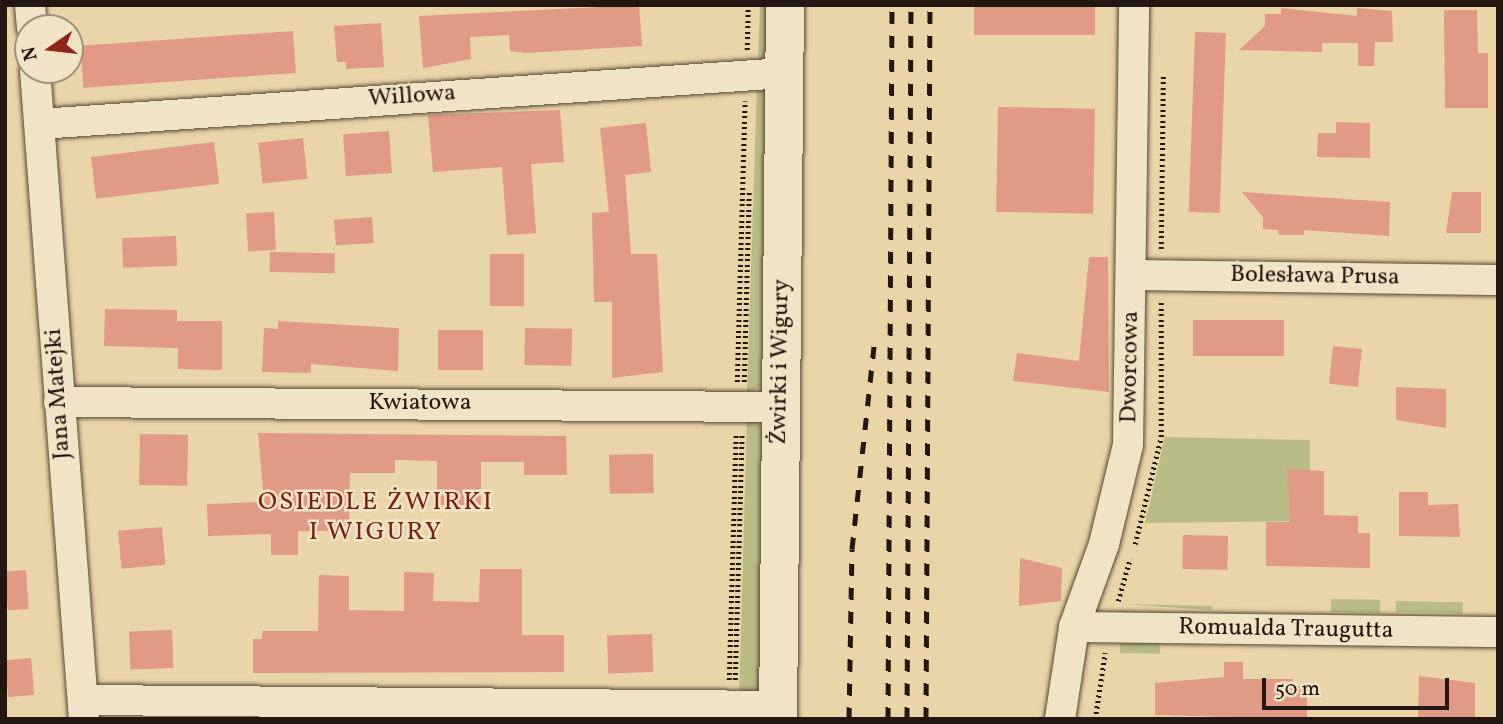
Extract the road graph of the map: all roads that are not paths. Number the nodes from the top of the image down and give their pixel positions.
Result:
1 (785, 5) edge
2 (1134, 5) edge
3 (761, 72) junction
4 (36, 84) edge
5 (40, 124) junction
6 (1147, 275) junction
7 (1498, 280) edge
8 (59, 402) junction
9 (781, 407) junction
10 (1074, 626) junction
11 (1498, 632) edge
12 (83, 709) edge
13 (778, 712) edge
14 (1060, 719) edge

1 - 3 main road, Żwirki i Wigury
2 - 6 street, Dworcowa
3 - 5 street, Willowa
3 - 9 main road, Żwirki i Wigury
4 - 5 street, Jana Matejki
5 - 8 street, Jana Matejki
6 - 7 street, Bolesława Prusa
6 - 10 street, Dworcowa
8 - 9 street, Kwiatowa
8 - 12 street, Jana Matejki
9 - 13 main road, Żwirki i Wigury
10 - 11 street, Romualda Traugutta
10 - 14 street, Dworcowa
12 - 13 street

